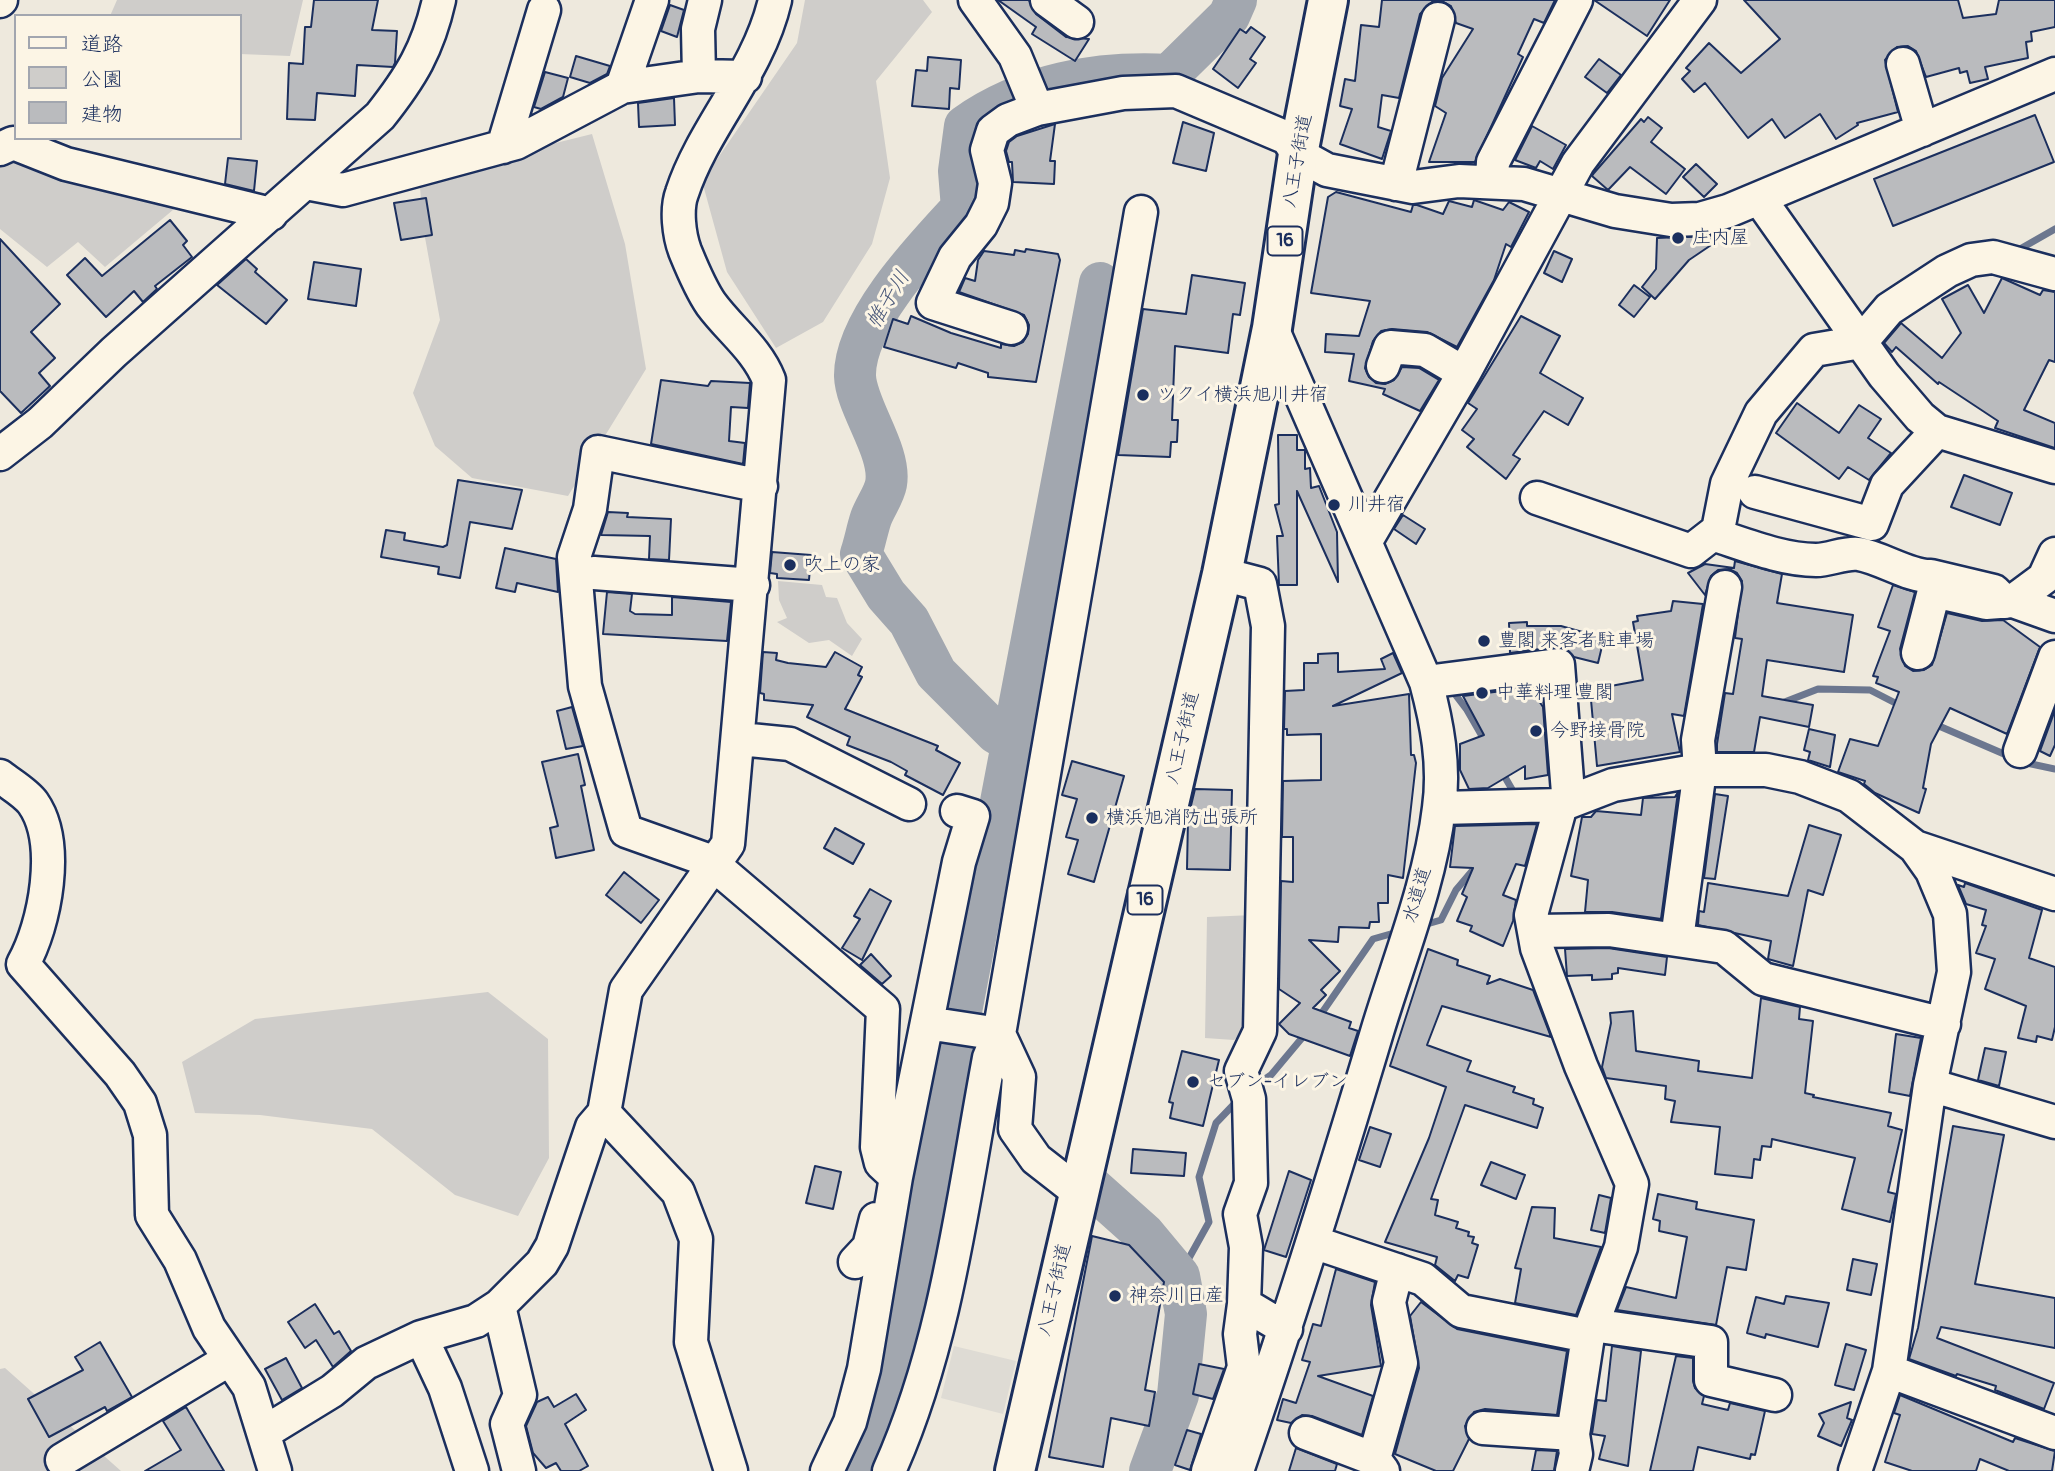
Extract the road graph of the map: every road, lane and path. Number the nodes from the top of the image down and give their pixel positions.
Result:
1 (439, 0) edge
2 (652, 0) edge
3 (705, 0) edge
4 (775, 0) edge
5 (1047, 0) edge
6 (1328, 0) edge
7 (1576, 0) edge
8 (1700, 0) edge
9 (982, 3) edge
10 (544, 10) dead end
11 (1438, 19) dead end
12 (1077, 22) dead end
13 (1903, 64) dead end
14 (2055, 74) edge
15 (699, 76) junction
16 (745, 77) junction
17 (622, 87) junction
18 (1031, 95) junction
19 (1922, 130) junction
20 (503, 147) junction
21 (0, 149) edge
22 (1298, 154) junction
23 (1492, 180) junction
24 (306, 183) junction
25 (1396, 184) junction
26 (1559, 195) junction
27 (1759, 198) junction
28 (1141, 212) dead end
29 (271, 214) junction
30 (2055, 274) edge
31 (1011, 328) dead end
32 (1272, 328) junction
33 (1861, 342) junction
34 (1389, 347) dead end
35 (1464, 373) junction
36 (1937, 430) junction
37 (0, 454) edge
38 (2055, 467) edge
39 (761, 486) junction
40 (1755, 492) dead end
41 (1536, 498) dead end
42 (1715, 535) junction
43 (1366, 541) junction
44 (2055, 554) edge
45 (594, 573) dead end
46 (1222, 574) junction
47 (752, 585) junction
48 (1725, 587) dead end
49 (2009, 602) junction
50 (2055, 615) edge
51 (1918, 653) dead end
52 (2055, 657) edge
53 (1426, 682) junction
54 (740, 739) junction
55 (2020, 751) dead end
56 (1700, 770) junction
57 (0, 776) edge
58 (909, 804) dead end
59 (1561, 806) junction
60 (1440, 808) junction
61 (957, 811) dead end
62 (1914, 847) junction
63 (715, 864) junction
64 (2048, 883) edge
65 (1534, 931) junction
66 (1677, 939) junction
67 (11, 968) edge
68 (932, 1023) junction
69 (1944, 1024) junction
70 (990, 1032) junction
71 (1930, 1085) junction
72 (604, 1113) junction
73 (2055, 1122) edge
74 (895, 1182) junction
75 (1077, 1191) junction
76 (1313, 1241) junction
77 (855, 1262) dead end
78 (1396, 1270) junction
79 (1244, 1304) junction
80 (499, 1306) junction
81 (1286, 1329) junction
82 (1590, 1331) junction
83 (421, 1336) junction
84 (230, 1359) junction
85 (1889, 1371) junction
86 (1775, 1395) dead end
87 (1483, 1428) dead end
88 (265, 1432) junction
89 (1306, 1433) dead end
90 (2055, 1433) edge
91 (1573, 1434) junction
92 (62, 1460) dead end
93 (1378, 1465) edge
94 (1865, 1468) edge
95 (275, 1471) edge
96 (472, 1471) edge
97 (519, 1471) edge
98 (731, 1471) edge
99 (827, 1471) edge
100 (889, 1471) edge
101 (1015, 1471) edge
102 (1208, 1471) edge
103 (1237, 1471) edge
104 (1572, 1471) edge

1 - 24 street
2 - 17 street
3 - 15 street
4 - 16 street
5 - 12 street
6 - 22 highway, 八王子街道 / 16
7 - 23 street
8 - 26 street
9 - 18 street
10 - 20 street
11 - 25 street
13 - 19 street
14 - 19 street
15 - 16 street
15 - 17 street
16 - 39 street
17 - 20 street
18 - 22 street
18 - 31 street
19 - 27 street
20 - 24 street
21 - 29 street
22 - 25 street
22 - 32 highway, 八王子街道 / 16
23 - 25 street
23 - 26 street
24 - 29 street
26 - 27 street
26 - 35 street
27 - 33 street
28 - 70 street
29 - 37 street
30 - 33 street
32 - 43 street, 水道道
32 - 46 highway, 八王子街道 / 16
33 - 36 street
33 - 42 street
34 - 35 street
35 - 43 street
36 - 38 street
36 - 40 street
39 - 47 street
39 - 63 street
41 - 42 street
42 - 49 street
43 - 53 street, 水道道
44 - 49 street
45 - 47 street
46 - 75 highway, 八王子街道 / 16
46 - 79 street
47 - 54 street
48 - 56 street
49 - 50 street
49 - 51 street
52 - 55 street
53 - 59 street
53 - 60 street, 水道道
54 - 58 street
54 - 63 street
56 - 59 street
56 - 62 street
56 - 66 street
57 - 67 street
59 - 60 street
59 - 65 street
60 - 76 street, 水道道
61 - 68 street
62 - 64 street
62 - 69 street
63 - 72 street
63 - 74 street
65 - 66 street
65 - 82 street
66 - 69 street
67 - 84 street
68 - 70 street
68 - 74 street
69 - 71 street
70 - 75 street
70 - 100 street
71 - 73 street
71 - 85 street
72 - 80 street
72 - 98 street
74 - 77 street
74 - 99 street
75 - 101 highway, 八王子街道 / 16
76 - 78 street
76 - 81 street, 水道道
78 - 82 street
78 - 93 street
79 - 81 street
79 - 102 street
80 - 83 street
80 - 97 street
81 - 103 street, 水道道
82 - 86 street
82 - 91 street
83 - 88 street
83 - 96 street
84 - 88 street
84 - 92 street
85 - 90 street
85 - 94 street
87 - 91 street
88 - 95 street
89 - 93 street
91 - 104 street

